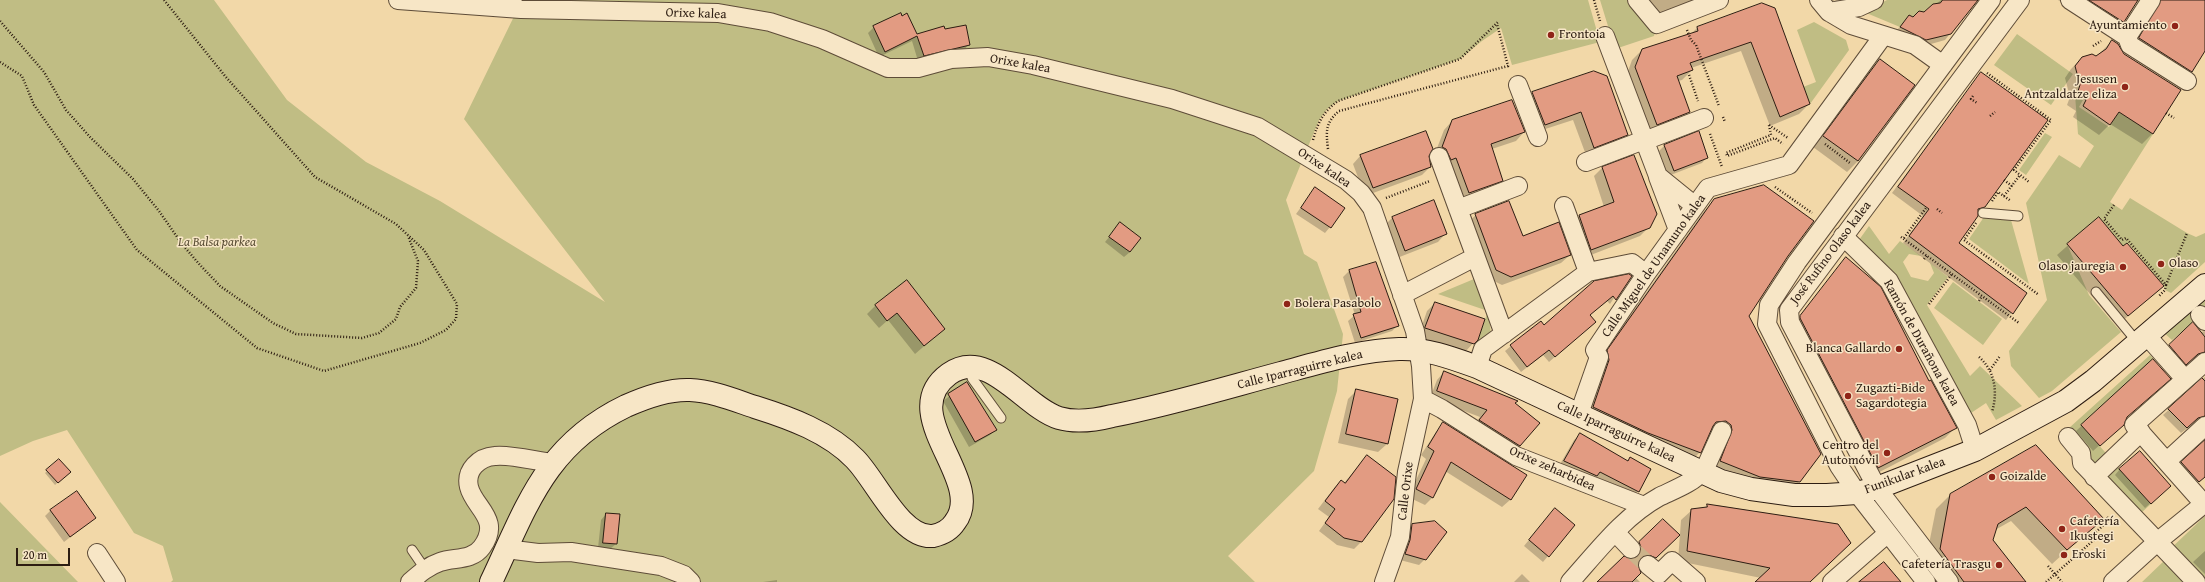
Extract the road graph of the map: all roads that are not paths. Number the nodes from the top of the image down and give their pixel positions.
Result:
1 (398, 0) edge
2 (1637, 0) edge
3 (1719, 0) edge
4 (1874, 0) edge
5 (1991, 0) edge
6 (2020, 0) edge
7 (2070, 0) edge
8 (2150, 0) edge
9 (1824, 6) edge
10 (1605, 36) dead end
11 (1883, 36) junction
12 (2127, 37) junction
13 (1943, 65) junction
14 (2187, 81) dead end
15 (1518, 85) dead end
16 (1704, 118) dead end
17 (1538, 137) dead end
18 (1439, 157) dead end
19 (1586, 162) dead end
20 (1658, 176) junction
21 (1518, 186) dead end
22 (1564, 206) dead end
23 (1695, 206) junction
24 (1458, 209) junction
25 (1983, 213) road end
26 (2018, 216) dead end
27 (1678, 230) junction
28 (1843, 236) junction
29 (1475, 257) junction
30 (1588, 272) junction
31 (1646, 274) junction
32 (2205, 285) edge
33 (2096, 292) dead end
34 (1402, 295) junction
35 (1504, 334) junction
36 (2142, 339) junction
37 (1418, 351) junction
38 (2205, 362) edge
39 (973, 367) junction
40 (1477, 367) junction
41 (2185, 379) junction
42 (1423, 399) junction
43 (1579, 414) junction
44 (1001, 418) dead end
45 (2205, 426) edge
46 (1722, 431) dead end
47 (2141, 432) junction
48 (2068, 437) dead end
49 (1975, 450) junction
50 (2167, 461) junction
51 (552, 463) junction
52 (1702, 473) junction
53 (2094, 477) junction
54 (1867, 490) junction
55 (2205, 503) edge
56 (1644, 506) junction
57 (1615, 532) junction
58 (1888, 533) junction
59 (2157, 542) junction
60 (506, 549) junction
61 (1631, 549) tunnel mouth
62 (412, 550) dead end
63 (97, 553) dead end
64 (1648, 565) tunnel mouth
65 (425, 569) junction
66 (116, 582) edge
67 (410, 582) edge
68 (491, 582) edge
69 (691, 582) edge
70 (1384, 582) edge
71 (1570, 582) edge
72 (1696, 582) edge
73 (1832, 582) edge
74 (1926, 582) edge
75 (1949, 582) edge
76 (2113, 582) edge
77 (2196, 582) edge

1 - 34 street, Orixe kalea
2 - 3 street
4 - 9 street
5 - 13 street, José Rufino Olaso kalea
6 - 28 street, José Rufino Olaso kalea
7 - 12 street
8 - 12 street
9 - 11 street
10 - 20 street
11 - 13 street
11 - 23 street, Calle Miguel de Unamuno kalea
12 - 14 street
13 - 54 street, José Rufino Olaso kalea
15 - 17 street
16 - 19 street
18 - 24 street
20 - 23 street
20 - 27 street
21 - 24 street
22 - 30 street
23 - 27 street, Calle Miguel de Unamuno kalea
24 - 29 street
25 - 26 lane
27 - 31 street, Calle Miguel de Unamuno kalea
28 - 49 street, Ramón de Durañona kalea
28 - 54 street, José Rufino Olaso kalea
29 - 34 street
29 - 35 street
30 - 31 street
30 - 35 street
31 - 43 street, Calle Miguel de Unamuno kalea
32 - 36 street, Funikular kalea
33 - 36 lane
34 - 37 street, Orixe kalea
35 - 40 street
36 - 41 street
36 - 49 street, Funikular kalea
37 - 39 street, Calle Iparraguirre kalea
37 - 40 street, Calle Iparraguirre kalea
37 - 42 street, Orixe kalea
38 - 41 street
39 - 44 lane
39 - 51 street
40 - 43 street, Calle Iparraguirre kalea
41 - 47 street
42 - 56 street, Orixe zeharbidea
42 - 70 street, Calle Orixe
43 - 52 street, Calle Iparraguirre kalea
45 - 50 street
46 - 52 street
47 - 50 street
47 - 53 street
48 - 53 street
49 - 54 street, Funikular kalea
50 - 55 street
51 - 60 street
51 - 65 street
52 - 54 street, Funikular kalea
52 - 56 street
53 - 59 street
54 - 58 street, José Rufino Olaso kalea
54 - 75 street, José Rufino Olaso kalea
55 - 59 street
56 - 57 street
57 - 61 street
57 - 71 street
58 - 73 street
58 - 74 street, José Rufino Olaso kalea
59 - 76 street
59 - 77 street
60 - 68 street
60 - 69 street
62 - 65 lane
63 - 66 street
64 - 72 street
65 - 67 street

